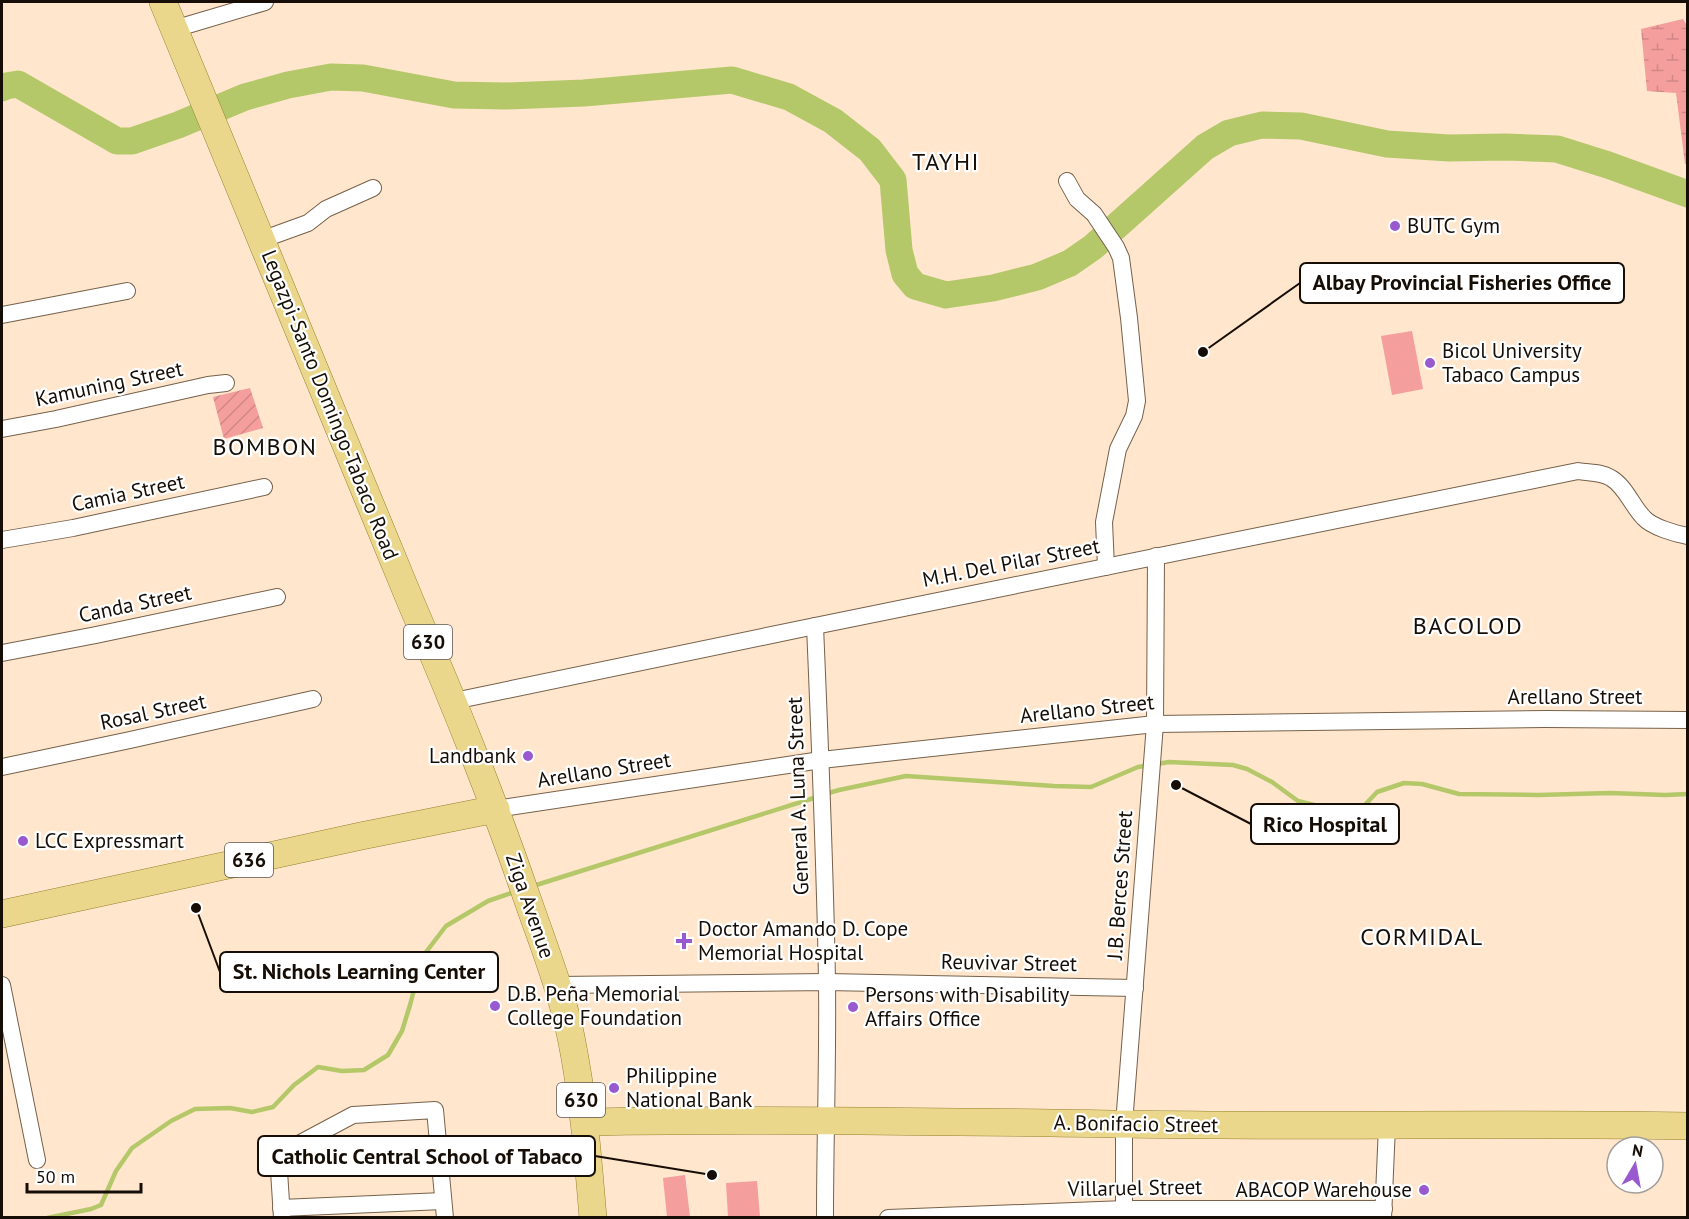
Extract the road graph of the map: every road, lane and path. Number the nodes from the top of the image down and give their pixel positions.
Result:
1 (163, 2) edge
2 (265, 2) edge
3 (174, 28) junction
4 (1067, 181) dead end
5 (373, 188) dead end
6 (261, 240) junction
7 (127, 291) dead end
8 (2, 315) edge
9 (226, 383) dead end
10 (2, 429) edge
11 (264, 487) dead end
12 (1688, 536) edge
13 (2, 540) edge
14 (1156, 556) junction
15 (1106, 567) junction
16 (276, 597) dead end
17 (815, 626) junction
18 (2, 653) edge
19 (313, 699) dead end
20 (454, 700) junction
21 (1688, 720) edge
22 (1155, 724) junction
23 (821, 760) junction
24 (2, 767) edge
25 (496, 809) junction
26 (2, 914) edge
27 (826, 982) junction
28 (2, 985) edge
29 (558, 985) junction
30 (1135, 988) junction
31 (825, 1120) junction
32 (585, 1122) junction
33 (1124, 1124) junction
34 (1387, 1126) junction
35 (1688, 1126) edge
36 (37, 1160) dead end
37 (444, 1209) edge
38 (363, 1211) edge
39 (282, 1213) edge
40 (1125, 1213) edge
41 (1383, 1213) edge
42 (593, 1218) edge
43 (825, 1218) edge
44 (888, 1218) edge

1 - 3 main road, Legazpi-Santo Domingo-Tabaco Road / 630
2 - 3 street
3 - 6 main road, Legazpi-Santo Domingo-Tabaco Road / 630
4 - 15 street
5 - 6 street
6 - 20 main road, Legazpi-Santo Domingo-Tabaco Road / 630
7 - 8 street
9 - 10 street, Kamuning Street
11 - 13 street, Camia Street
12 - 14 street, M.H. Del Pilar Street
14 - 15 street, M.H. Del Pilar Street
14 - 22 street, J.B. Berces Street
15 - 17 street, M.H. Del Pilar Street
16 - 18 street, Canda Street
17 - 20 street, M.H. Del Pilar Street
17 - 23 street, General A. Luna Street
19 - 24 street, Rosal Street
20 - 25 main road, Legazpi-Santo Domingo-Tabaco Road / 630
21 - 22 street, Arellano Street
22 - 23 street, Arellano Street
22 - 30 street, J.B. Berces Street
23 - 25 street, Arellano Street
23 - 27 street, General A. Luna Street
25 - 26 main road, 636
25 - 29 main road, Ziga Avenue / 630
27 - 29 street, Reuvivar Street
27 - 30 street, Reuvivar Street
27 - 31 street, General A. Luna Street
28 - 36 street
29 - 32 main road, Ziga Avenue / 630
30 - 33 street, J.B. Berces Street
31 - 32 main road, A. Bonifacio Street
31 - 33 main road, A. Bonifacio Street
31 - 43 street, General A. Luna Street
32 - 42 main road, Ziga Avenue / 630
33 - 34 main road, A. Bonifacio Street
33 - 40 street, J.B. Berces Street
34 - 35 main road, A. Bonifacio Street
34 - 41 street
37 - 38 street
37 - 39 street
38 - 39 street
40 - 41 street, Villaruel Street
40 - 44 street, Villaruel Street

